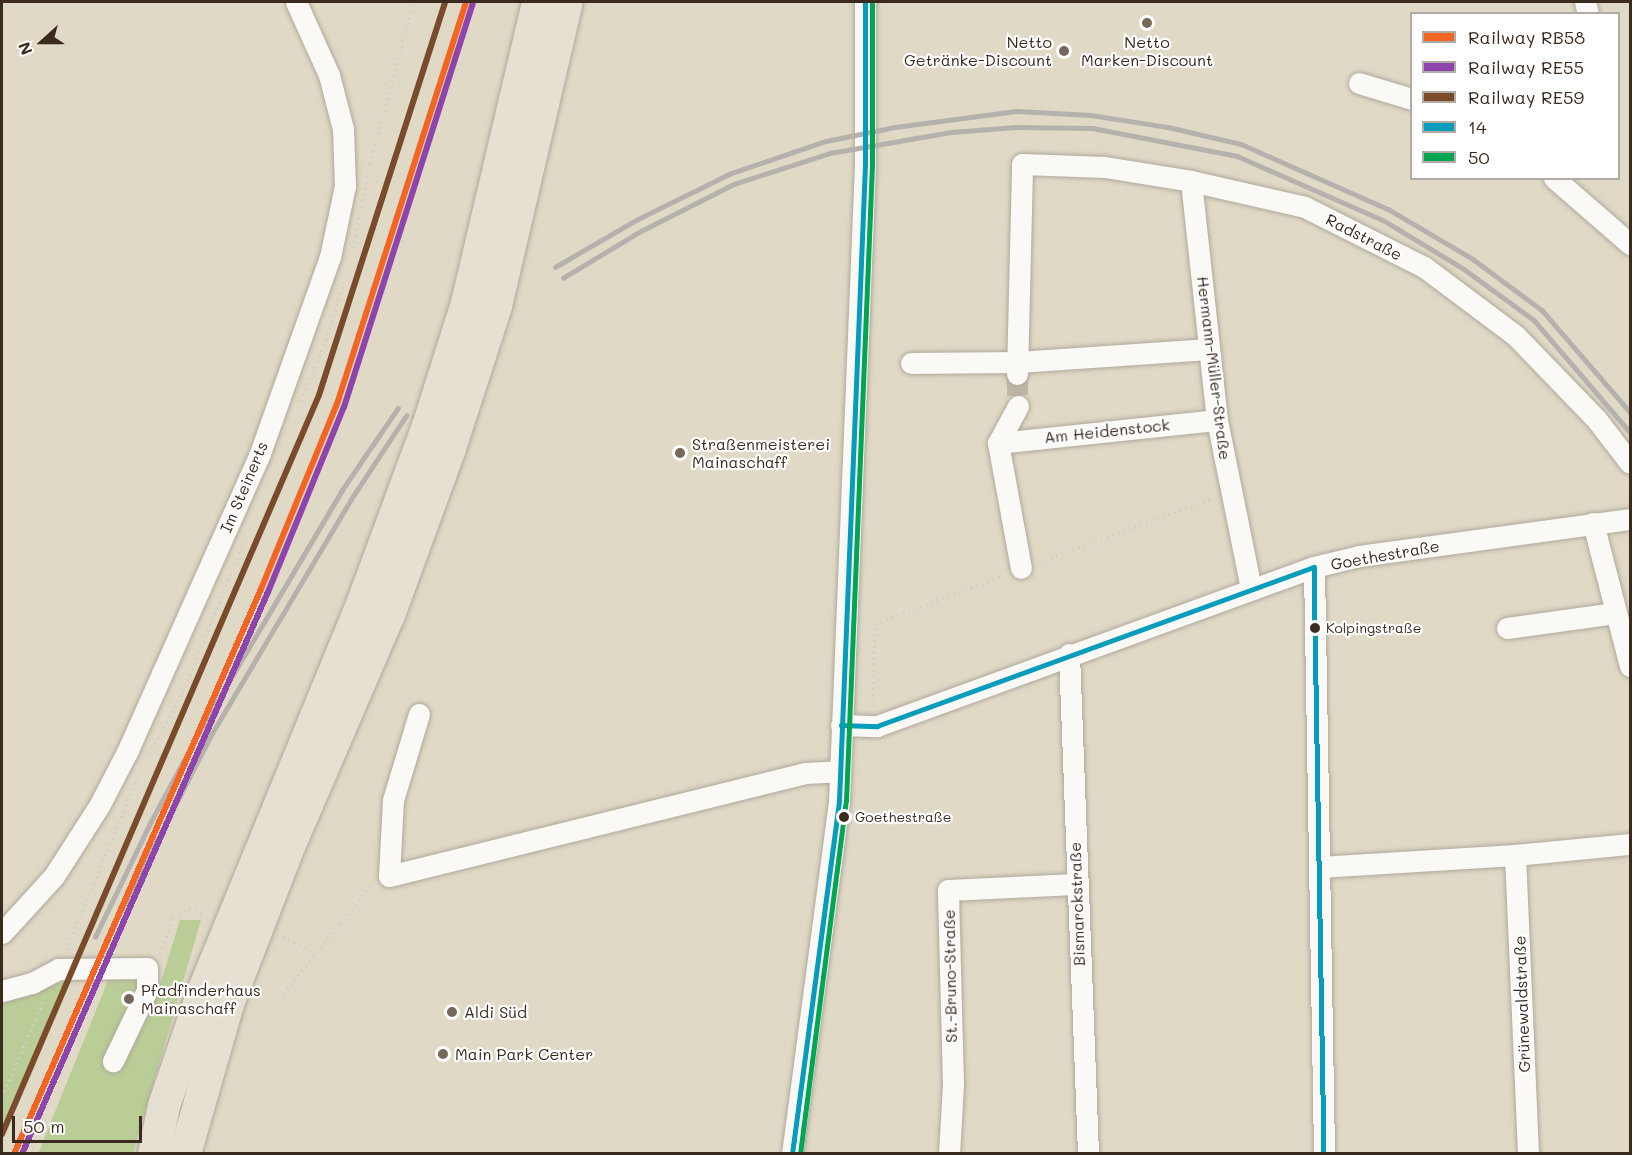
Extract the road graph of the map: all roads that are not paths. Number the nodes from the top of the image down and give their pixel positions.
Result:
1 (297, 2) edge
2 (538, 2) edge
3 (567, 2) edge
4 (865, 2) edge
5 (1359, 83) dead end
6 (1410, 98) edge
7 (1556, 180) edge
8 (1191, 181) junction
9 (1630, 244) edge
10 (1209, 349) junction
11 (910, 363) dead end
12 (1018, 368) junction
13 (1018, 406) tunnel mouth
14 (1217, 420) junction
15 (998, 443) junction
16 (1630, 463) edge
17 (1630, 519) edge
18 (1593, 523) junction
19 (1314, 567) junction
20 (1021, 568) dead end
21 (1251, 589) junction
22 (1615, 613) junction
23 (1507, 628) dead end
24 (1069, 654) junction
25 (1630, 666) edge
26 (419, 714) dead end
27 (841, 725) junction
28 (840, 771) junction
29 (1630, 843) edge
30 (1515, 855) junction
31 (1319, 867) junction
32 (1075, 884) junction
33 (2, 933) edge
34 (2, 991) edge
35 (113, 1061) dead end
36 (154, 1154) edge
37 (184, 1154) edge
38 (792, 1154) edge
39 (949, 1154) edge
40 (1088, 1154) edge
41 (1323, 1154) edge
42 (1528, 1154) edge

1 - 33 street, Im Steinerts
2 - 36 highway
3 - 37 highway
4 - 27 street
5 - 6 street
7 - 9 street
8 - 10 street, Hermann-Müller-Straße
8 - 12 street, Radstraße
8 - 16 street, Radstraße
10 - 12 street
10 - 14 street, Hermann-Müller-Straße
11 - 12 street
13 - 15 street
14 - 15 street, Am Heidenstock
14 - 21 street, Hermann-Müller-Straße
15 - 20 street
17 - 18 street, Goethestraße
18 - 19 street, Goethestraße
18 - 22 street
19 - 21 street, Goethestraße
19 - 31 street
21 - 24 street, Goethestraße
22 - 23 street
22 - 25 street
24 - 27 street, Goethestraße
24 - 32 street, Bismarckstraße
26 - 28 street
27 - 28 street
28 - 38 street
29 - 30 street
30 - 31 street
30 - 42 street, Grünewaldstraße
31 - 41 street
32 - 39 street, St.-Bruno-Straße
32 - 40 street, Bismarckstraße
34 - 35 street

